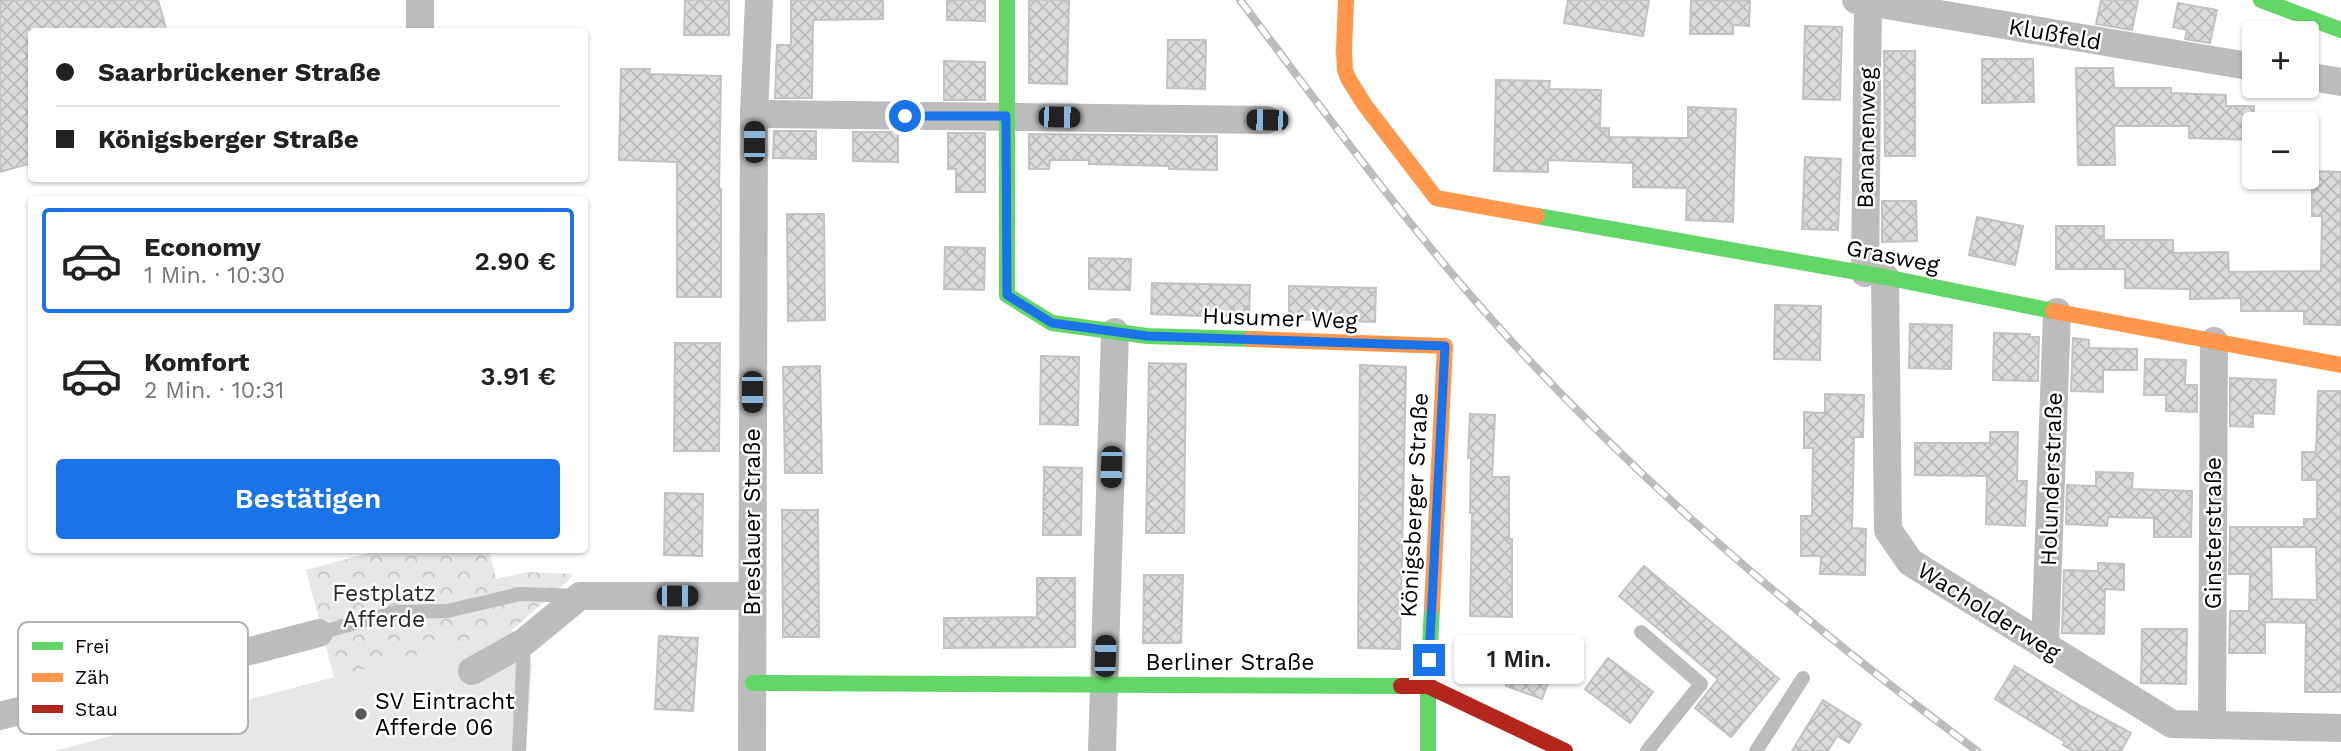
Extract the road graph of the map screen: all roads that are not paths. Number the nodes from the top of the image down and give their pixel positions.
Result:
1 (420, 0) edge
2 (759, 0) edge
3 (1007, 0) edge
4 (1346, 0) edge
5 (2261, 0) edge
6 (1862, 1) edge
7 (2327, 17) edge
8 (420, 28) edge
9 (2242, 65) edge
10 (2319, 78) edge
11 (2341, 82) edge
12 (754, 114) junction
13 (1006, 116) junction
14 (1267, 120) dead end
15 (1875, 275) junction
16 (2057, 312) junction
17 (1115, 332) junction
18 (2214, 341) junction
19 (1445, 346) joint
20 (2341, 365) edge
21 (580, 596) junction
22 (751, 596) junction
23 (1641, 632) dead end
24 (319, 633) joint
25 (524, 642) junction
26 (2045, 646) junction
27 (248, 651) edge
28 (472, 671) dead end
29 (1802, 677) dead end
30 (753, 682) junction
31 (1104, 683) junction
32 (1428, 686) junction
33 (18, 711) edge
34 (0, 716) edge
35 (2212, 725) junction
36 (2341, 728) edge
37 (519, 751) edge
38 (752, 751) edge
39 (1102, 751) edge
40 (1428, 751) edge
41 (1565, 751) edge
42 (1647, 751) edge
43 (1756, 751) edge

1 - 8 street
2 - 12 street, Breslauer Straße
3 - 13 street
4 - 15 street, Grasweg
5 - 7 street
6 - 9 street, Klußfeld
6 - 15 street, Bananenweg
10 - 11 street
12 - 13 street
12 - 22 street, Breslauer Straße
13 - 14 street
13 - 17 street, Husumer Weg
15 - 16 street, Grasweg
15 - 26 street, Wacholderweg
16 - 18 street, Grasweg
16 - 26 street, Holunderstraße
17 - 19 street, Husumer Weg
17 - 31 street
18 - 20 street, Grasweg
18 - 35 street, Ginsterstraße
19 - 32 street, Königsberger Straße
21 - 22 street
21 - 24 lane
21 - 25 street
22 - 30 street, Breslauer Straße
23 - 42 lane
24 - 27 street
25 - 28 street
25 - 37 lane
26 - 35 street, Wacholderweg
29 - 43 lane
30 - 31 street, Berliner Straße
30 - 38 street, Breslauer Straße
31 - 32 street, Berliner Straße
31 - 39 street
32 - 40 street, Königsberger Straße
32 - 41 street, Berliner Straße
33 - 34 street
35 - 36 street, Wacholderweg

